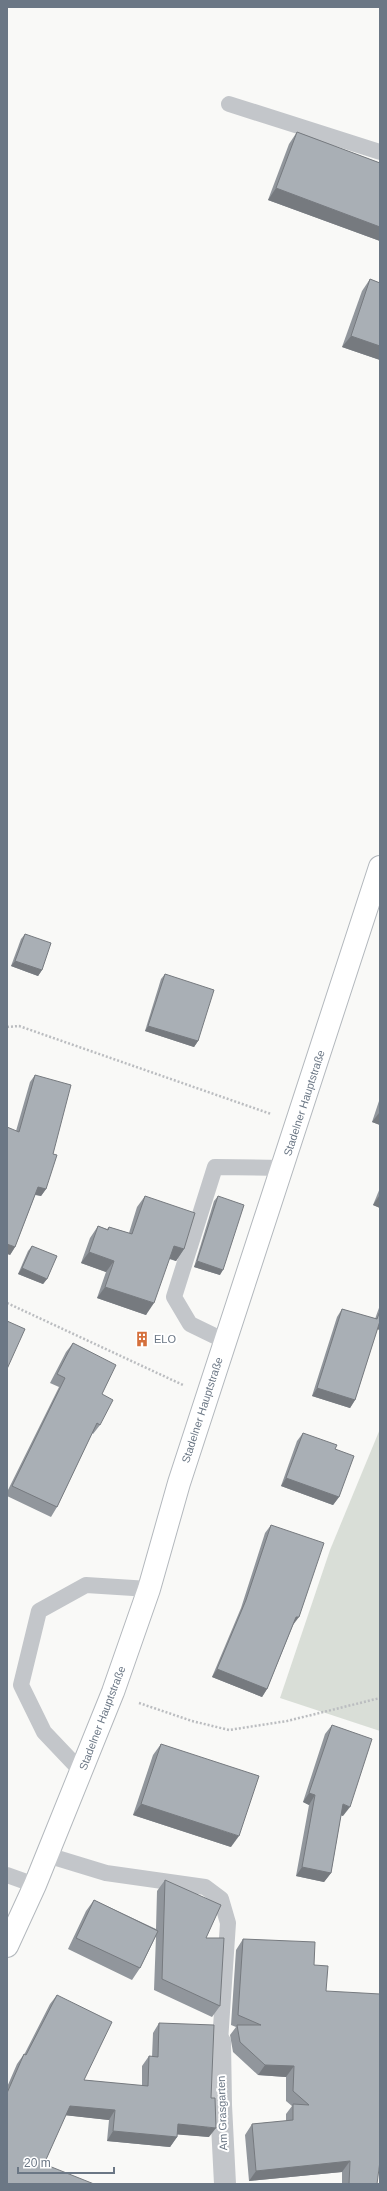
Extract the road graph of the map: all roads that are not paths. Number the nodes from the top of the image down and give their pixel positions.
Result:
1 (229, 104) dead end
2 (380, 152) edge
3 (380, 867) edge
4 (283, 1168) junction
5 (225, 1340) junction
6 (149, 1589) junction
7 (81, 1772) junction
8 (47, 1855) junction
9 (7, 1875) edge
10 (36, 1885) junction
11 (7, 1946) edge
12 (220, 2042) joint
13 (225, 2184) edge

1 - 2 lane
3 - 4 main road, Stadelner Hauptstraße
4 - 5 main road, Stadelner Hauptstraße
4 - 5 lane
5 - 6 main road, Stadelner Hauptstraße
6 - 7 main road, Stadelner Hauptstraße
6 - 7 lane
7 - 8 main road, Stadelner Hauptstraße
8 - 10 main road, Stadelner Hauptstraße
8 - 12 lane
9 - 10 lane
10 - 11 main road, Stadelner Hauptstraße
12 - 13 street, Am Grasgarten

